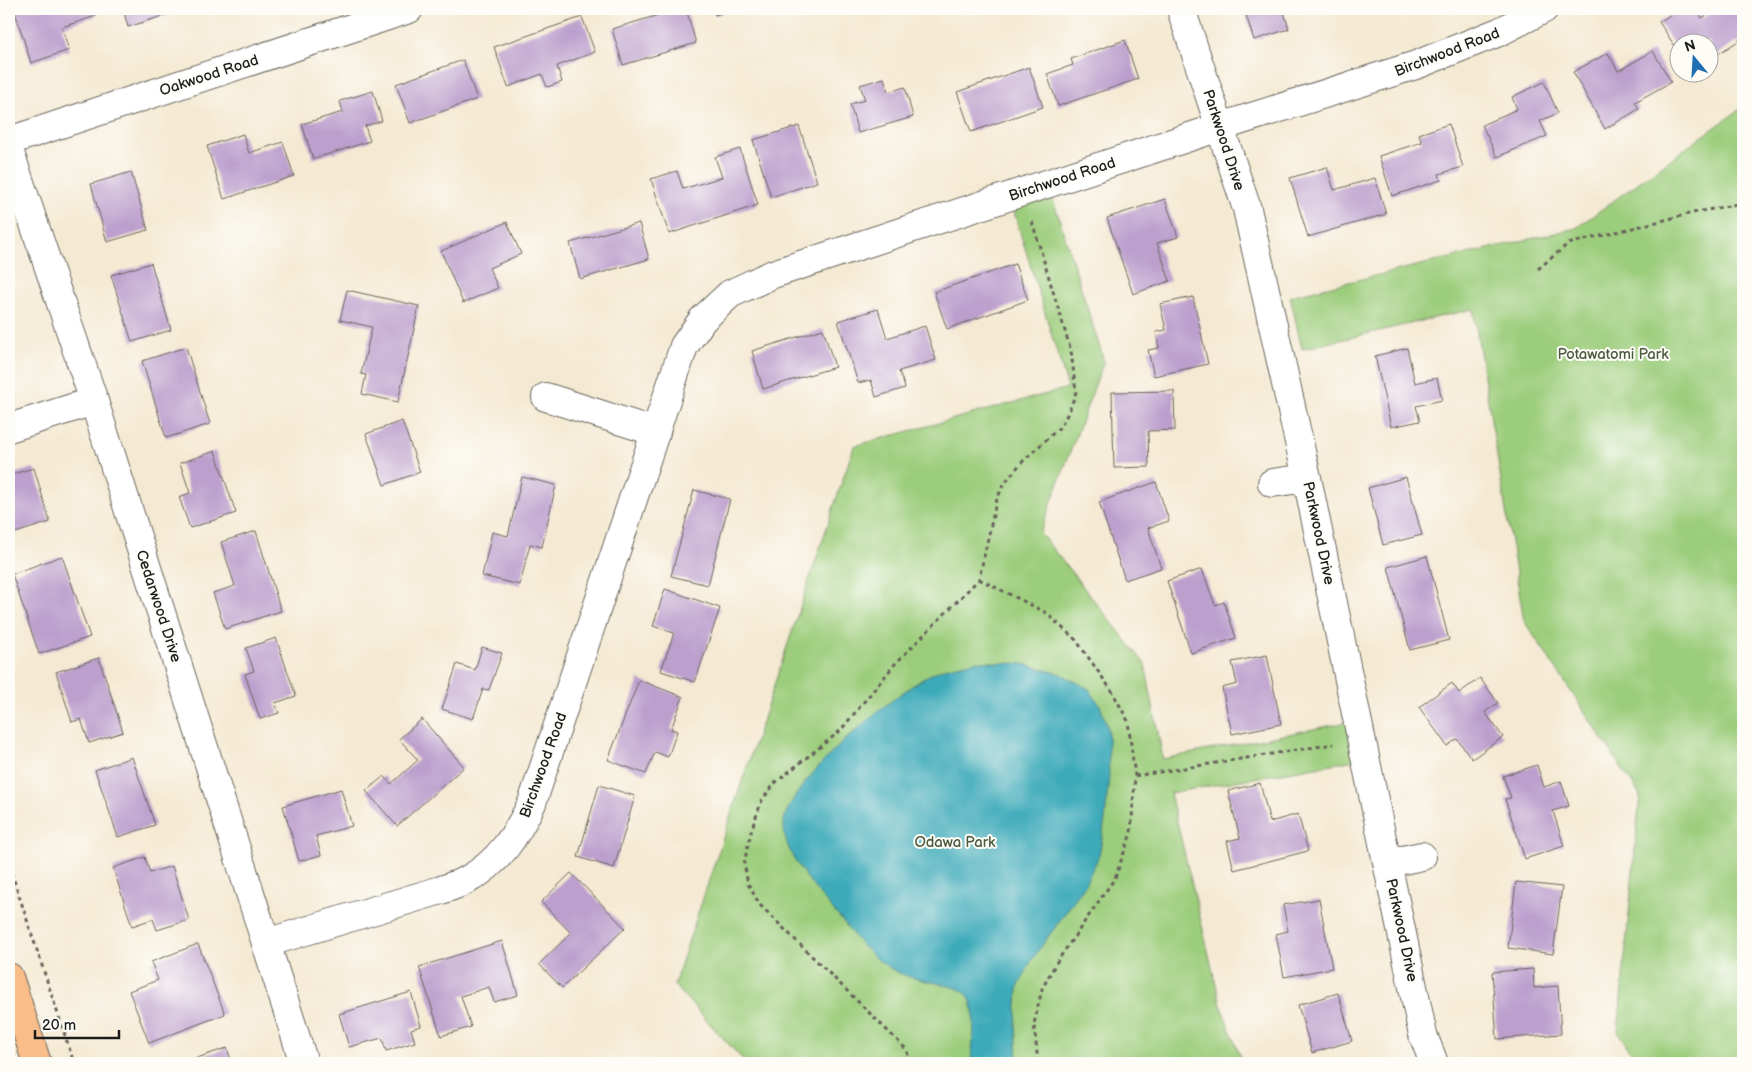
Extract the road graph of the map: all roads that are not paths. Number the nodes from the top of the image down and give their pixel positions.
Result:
1 (409, 9) edge
2 (1181, 9) edge
3 (1544, 9) edge
4 (1220, 127) junction
5 (9, 141) edge
6 (9, 150) edge
7 (546, 397) dead end
8 (94, 401) junction
9 (9, 428) edge
10 (656, 432) junction
11 (1307, 478) junction
12 (1272, 483) dead end
13 (1422, 856) dead end
14 (1388, 863) junction
15 (266, 943) junction
16 (9, 977) edge
17 (37, 1063) edge
18 (304, 1063) edge
19 (1434, 1063) edge

1 - 5 street, Oakwood Road
2 - 4 street, Parkwood Drive
3 - 4 street, Birchwood Road
4 - 10 street, Birchwood Road
4 - 11 street, Parkwood Drive
6 - 8 street, Cedarwood Drive
7 - 10 street
8 - 9 street
8 - 15 street, Cedarwood Drive
10 - 15 street, Birchwood Road
11 - 12 street
11 - 14 street, Parkwood Drive
13 - 14 street
14 - 19 street, Parkwood Drive
15 - 18 street, Cedarwood Drive
16 - 17 main road

